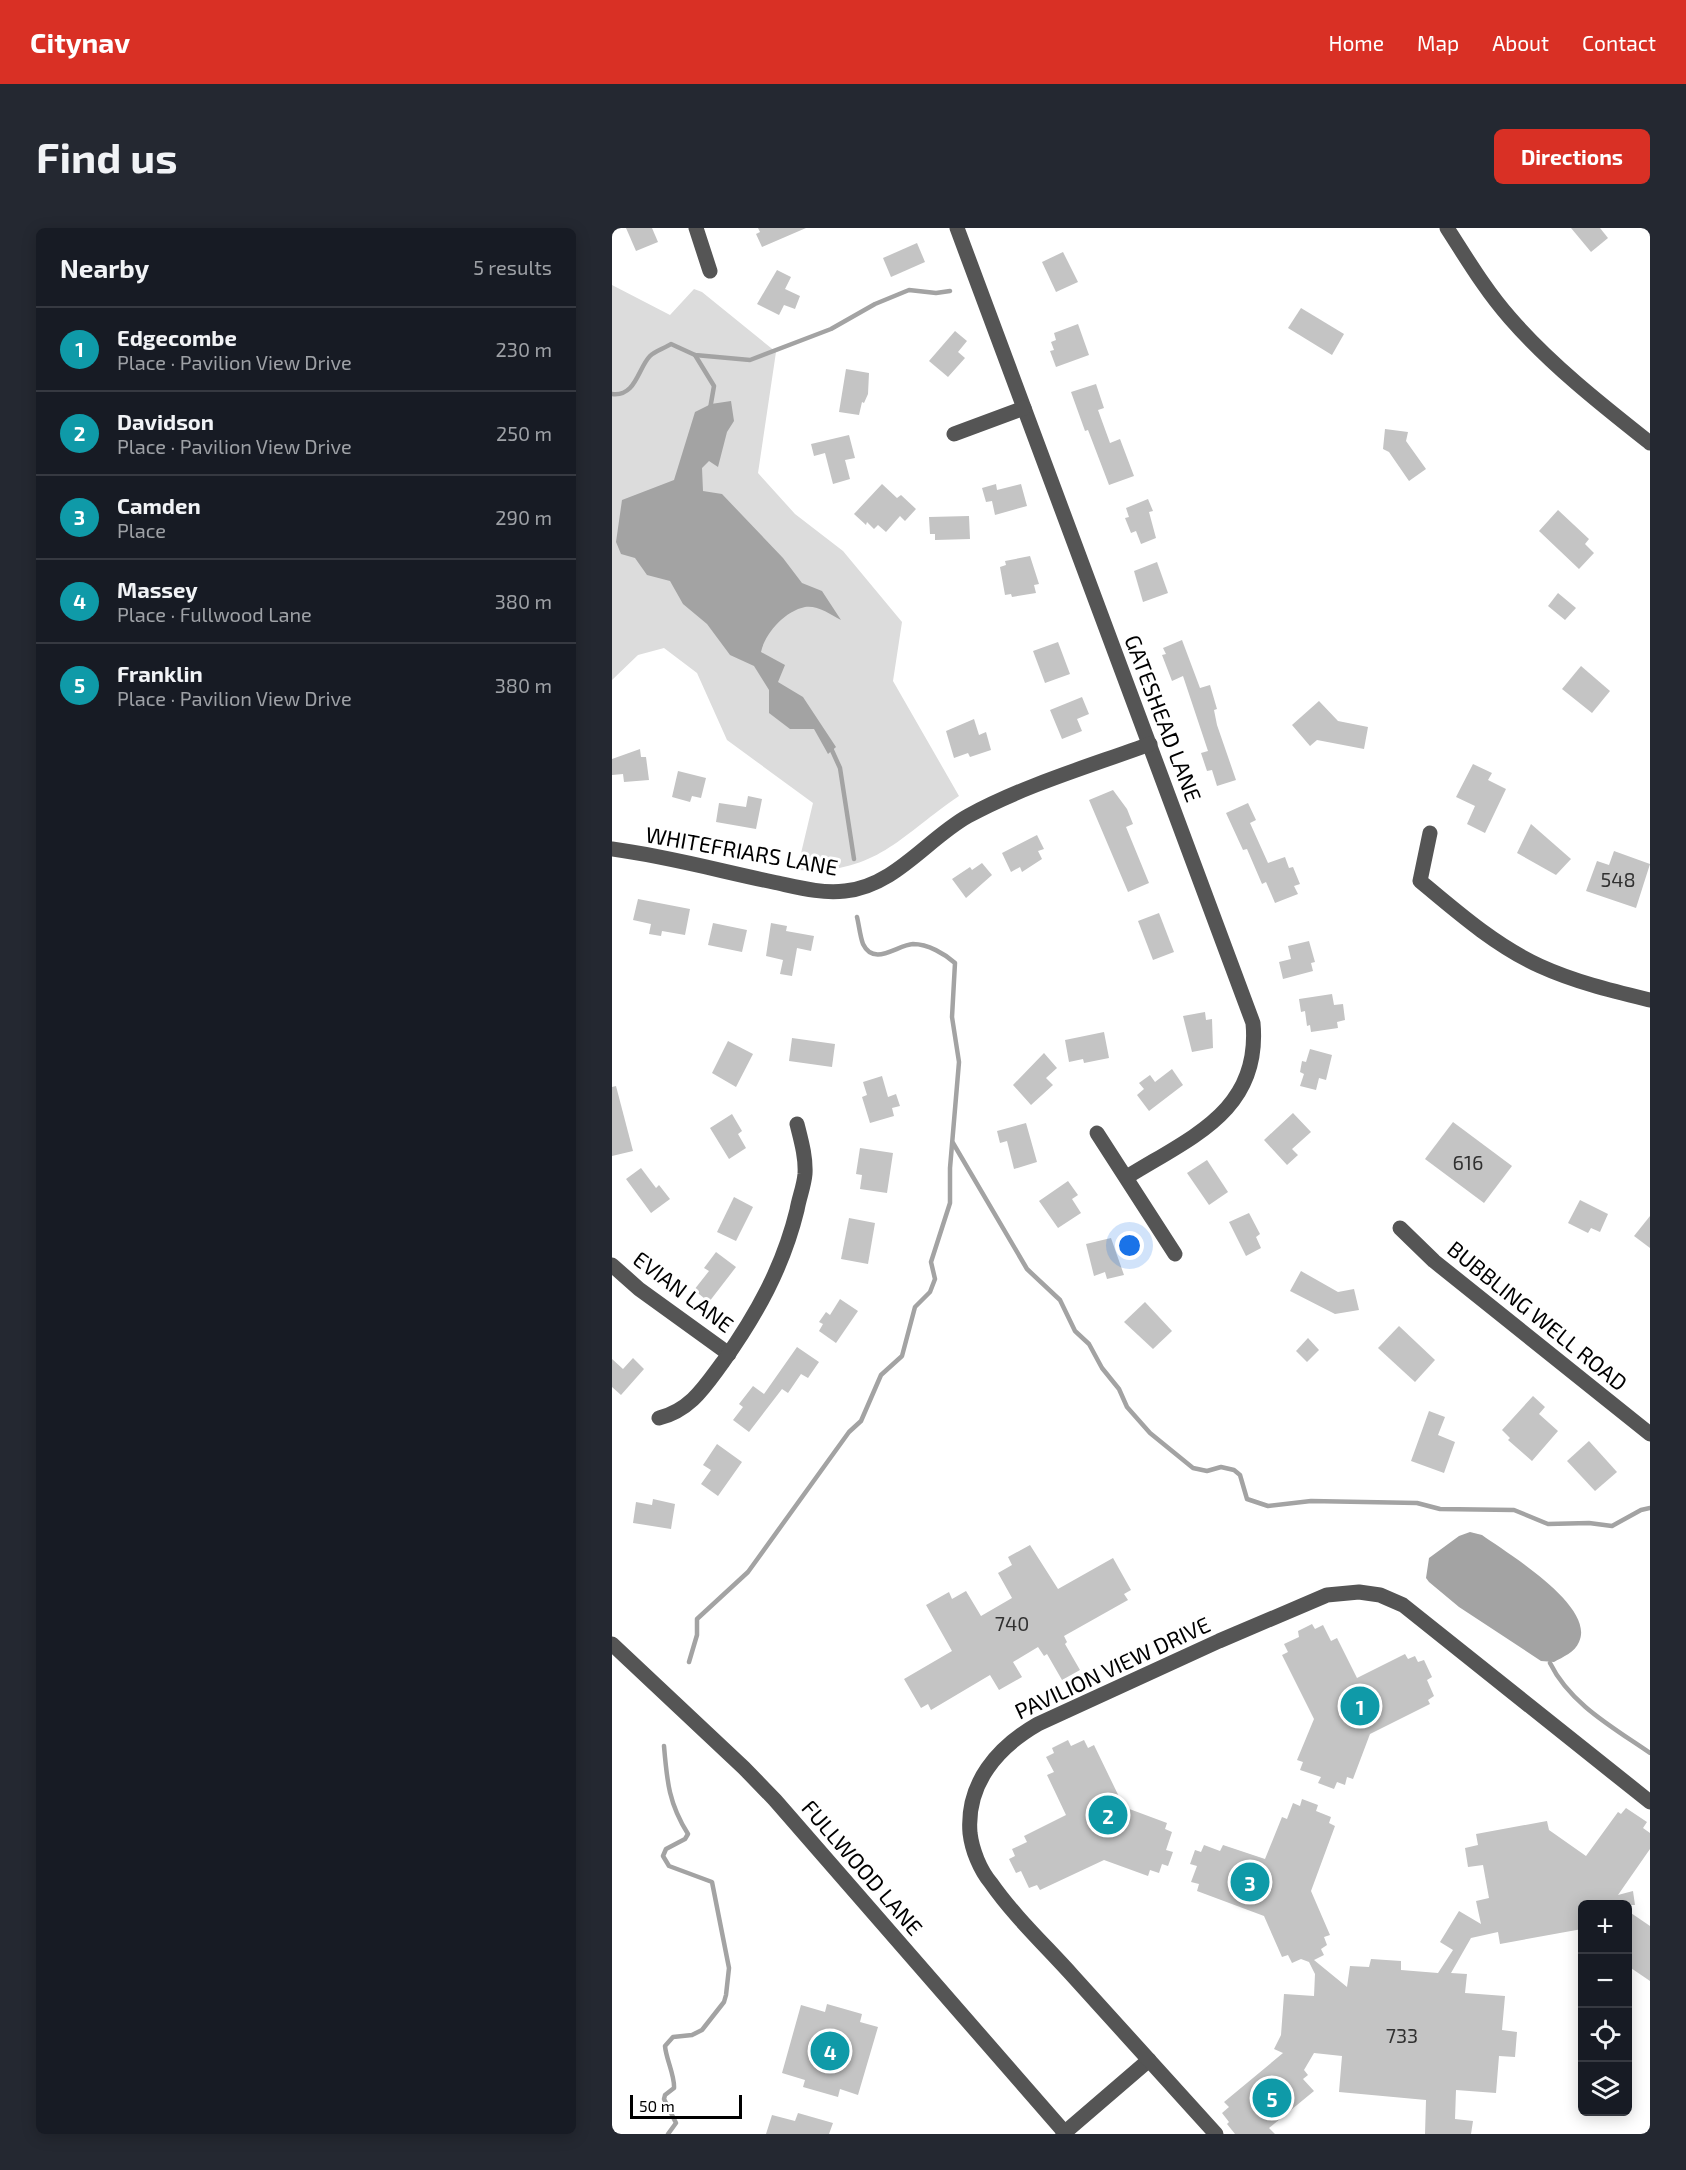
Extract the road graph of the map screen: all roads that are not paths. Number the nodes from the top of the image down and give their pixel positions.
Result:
1 (696, 228) edge
2 (957, 228) edge
3 (1447, 228) edge
4 (710, 271) dead end
5 (1024, 408) junction
6 (954, 434) dead end
7 (1650, 443) edge
8 (1150, 744) junction
9 (1430, 833) dead end
10 (612, 849) edge
11 (1650, 1000) edge
12 (797, 1124) dead end
13 (1097, 1133) dead end
14 (1128, 1177) junction
15 (1400, 1228) dead end
16 (1175, 1254) dead end
17 (612, 1265) edge
18 (729, 1354) junction
19 (659, 1418) dead end
20 (1650, 1434) edge
21 (612, 1644) edge
22 (1650, 1802) edge
23 (1149, 2060) junction
24 (1064, 2134) edge
25 (1216, 2134) edge

1 - 4 street
2 - 5 street, GATESHEAD LANE
3 - 7 street
5 - 6 street
5 - 8 street, GATESHEAD LANE
8 - 10 street, WHITEFRIARS LANE
8 - 14 street, GATESHEAD LANE
9 - 11 street
12 - 18 street
13 - 14 street
14 - 16 street
15 - 20 street, BUBBLING WELL ROAD
17 - 18 street, EVIAN LANE
18 - 19 street
21 - 24 street, FULLWOOD LANE
22 - 23 street, PAVILION VIEW DRIVE
23 - 24 street
23 - 25 street, PAVILION VIEW DRIVE

